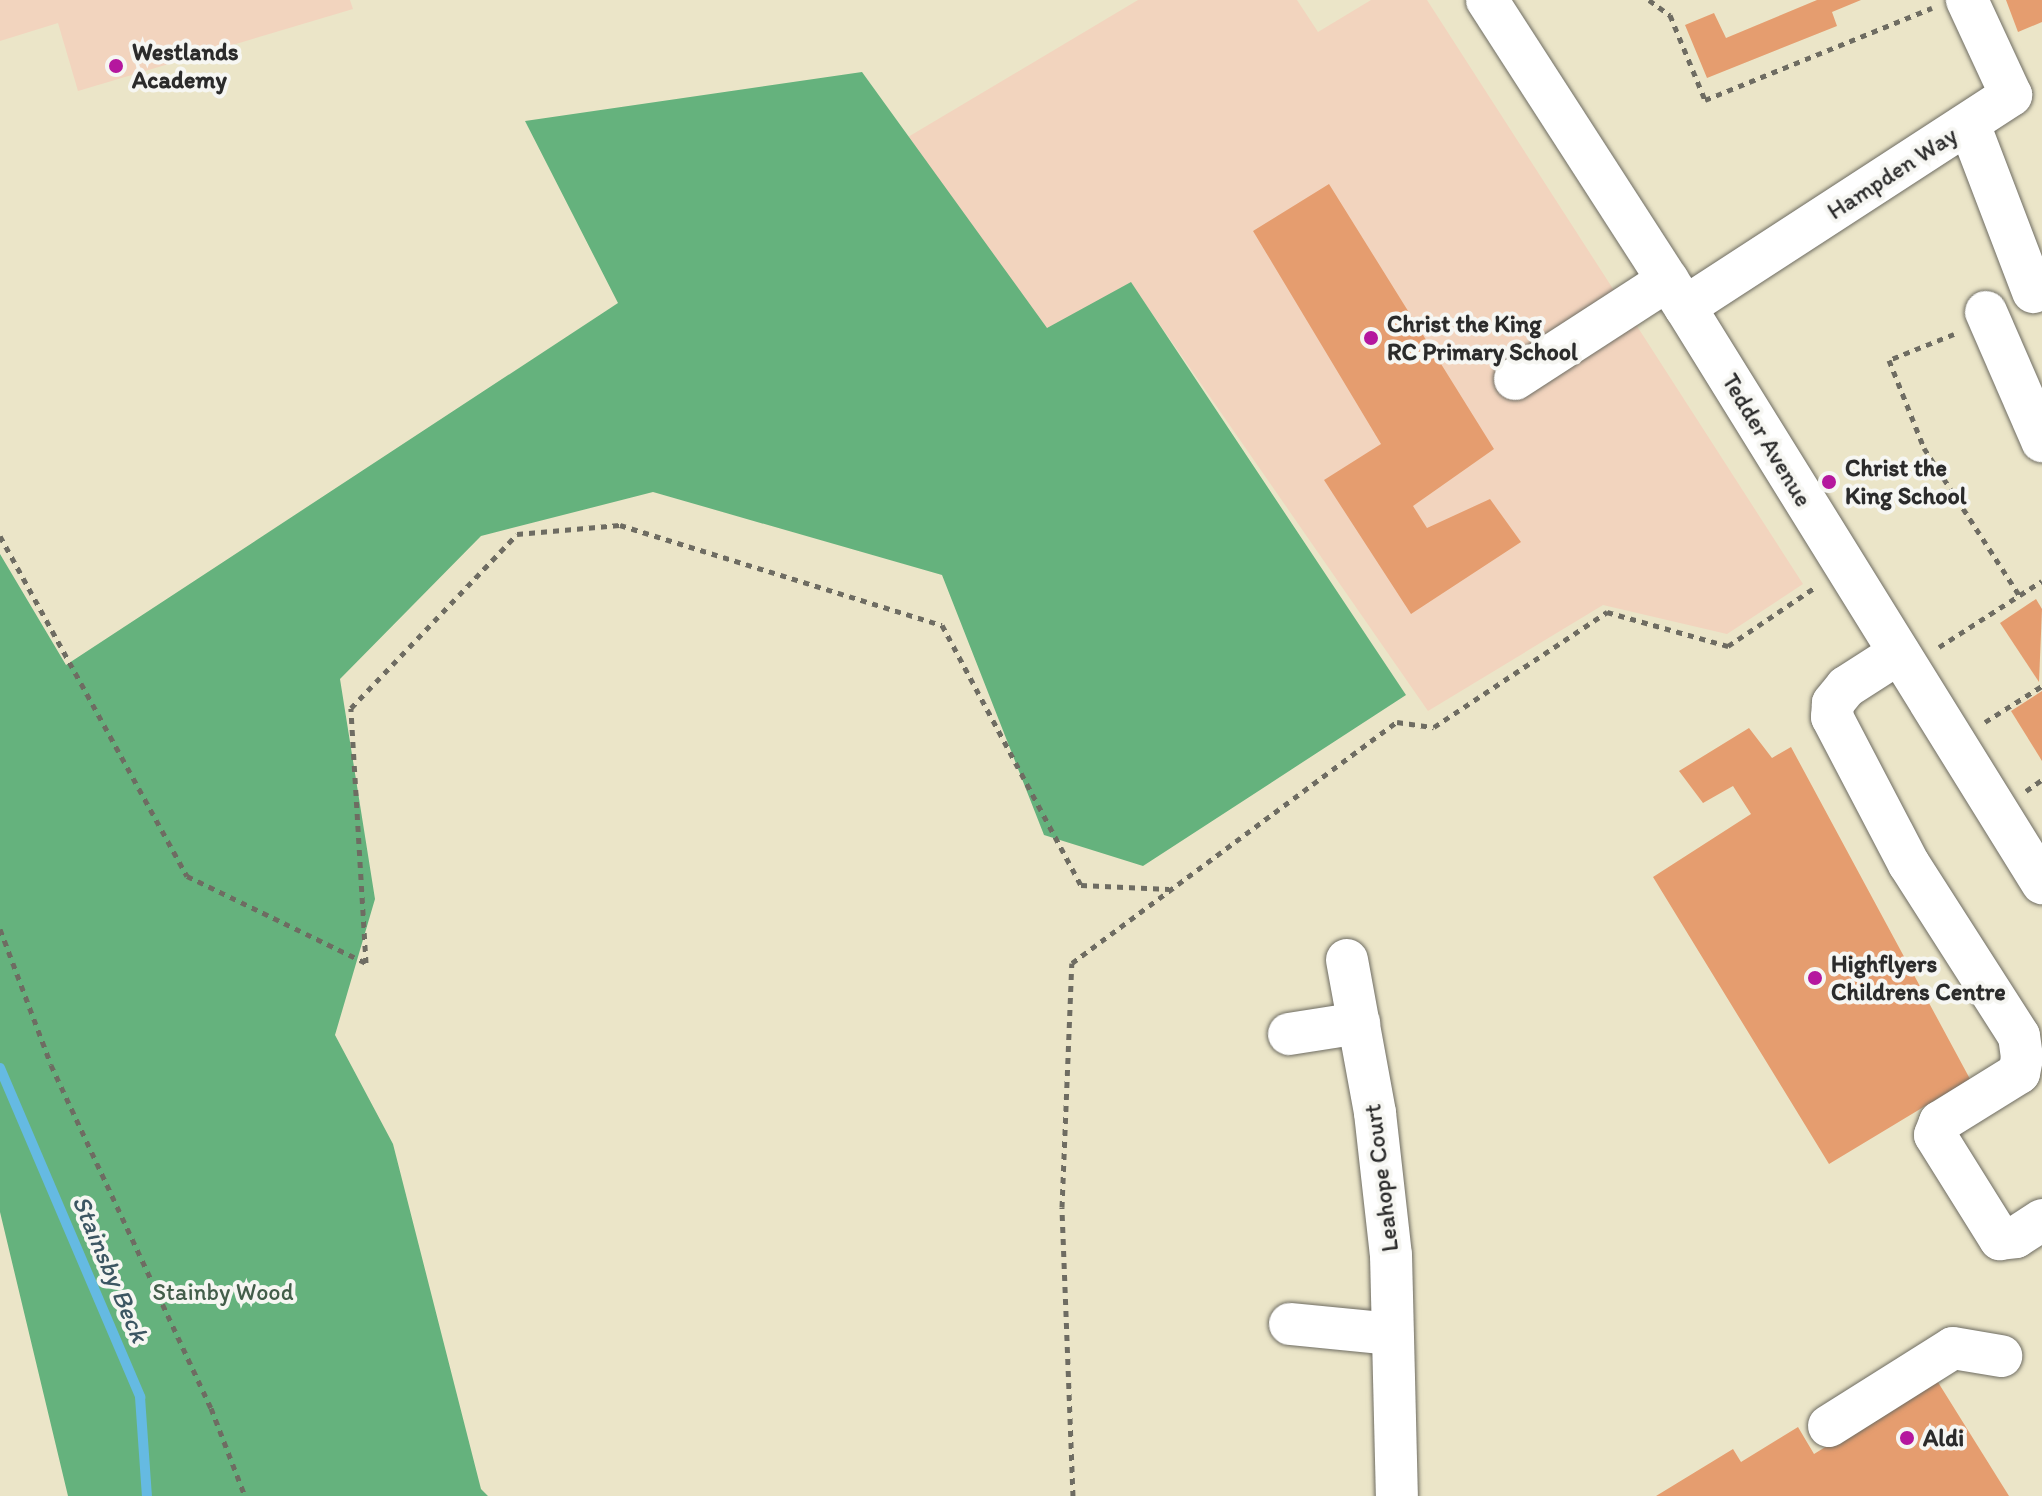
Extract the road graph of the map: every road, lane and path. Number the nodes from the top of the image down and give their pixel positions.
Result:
1 (1487, 0) edge
2 (1649, 0) edge
3 (1952, 3) edge
4 (2027, 86) edge
5 (1969, 124) junction
6 (2033, 292) dead end
7 (1676, 294) junction
8 (1986, 312) joint
9 (1515, 379) dead end
10 (2042, 441) edge
11 (0, 536) edge
12 (1845, 567) junction
13 (2042, 581) edge
14 (2019, 595) junction
15 (1904, 660) junction
16 (2042, 686) edge
17 (1955, 742) junction
18 (2042, 883) edge
19 (1169, 889) dead end
20 (0, 929) edge
21 (1347, 960) dead end
22 (1359, 1023) junction
23 (1289, 1034) dead end
24 (2042, 1220) edge
25 (1290, 1324) dead end
26 (1392, 1334) junction
27 (2001, 1356) dead end
28 (1829, 1426) dead end
29 (245, 1496) edge
30 (1073, 1496) edge
31 (1397, 1496) edge

1 - 7 street, Tedder Avenue
2 - 3 path
3 - 4 street, Hampden Way
4 - 5 street, Hampden Way
5 - 6 street
5 - 7 street, Hampden Way
7 - 9 street, Hampden Way
7 - 12 street, Tedder Avenue
8 - 10 street
8 - 14 path
11 - 19 path
12 - 15 street, Tedder Avenue
12 - 30 path
13 - 14 path
14 - 15 path
15 - 17 street, Tedder Avenue
15 - 24 street
16 - 17 path
17 - 18 street, Tedder Avenue
20 - 29 path
21 - 22 street, Leahope Court
22 - 23 street
22 - 26 street, Leahope Court
25 - 26 street
26 - 31 street, Leahope Court
27 - 28 street

